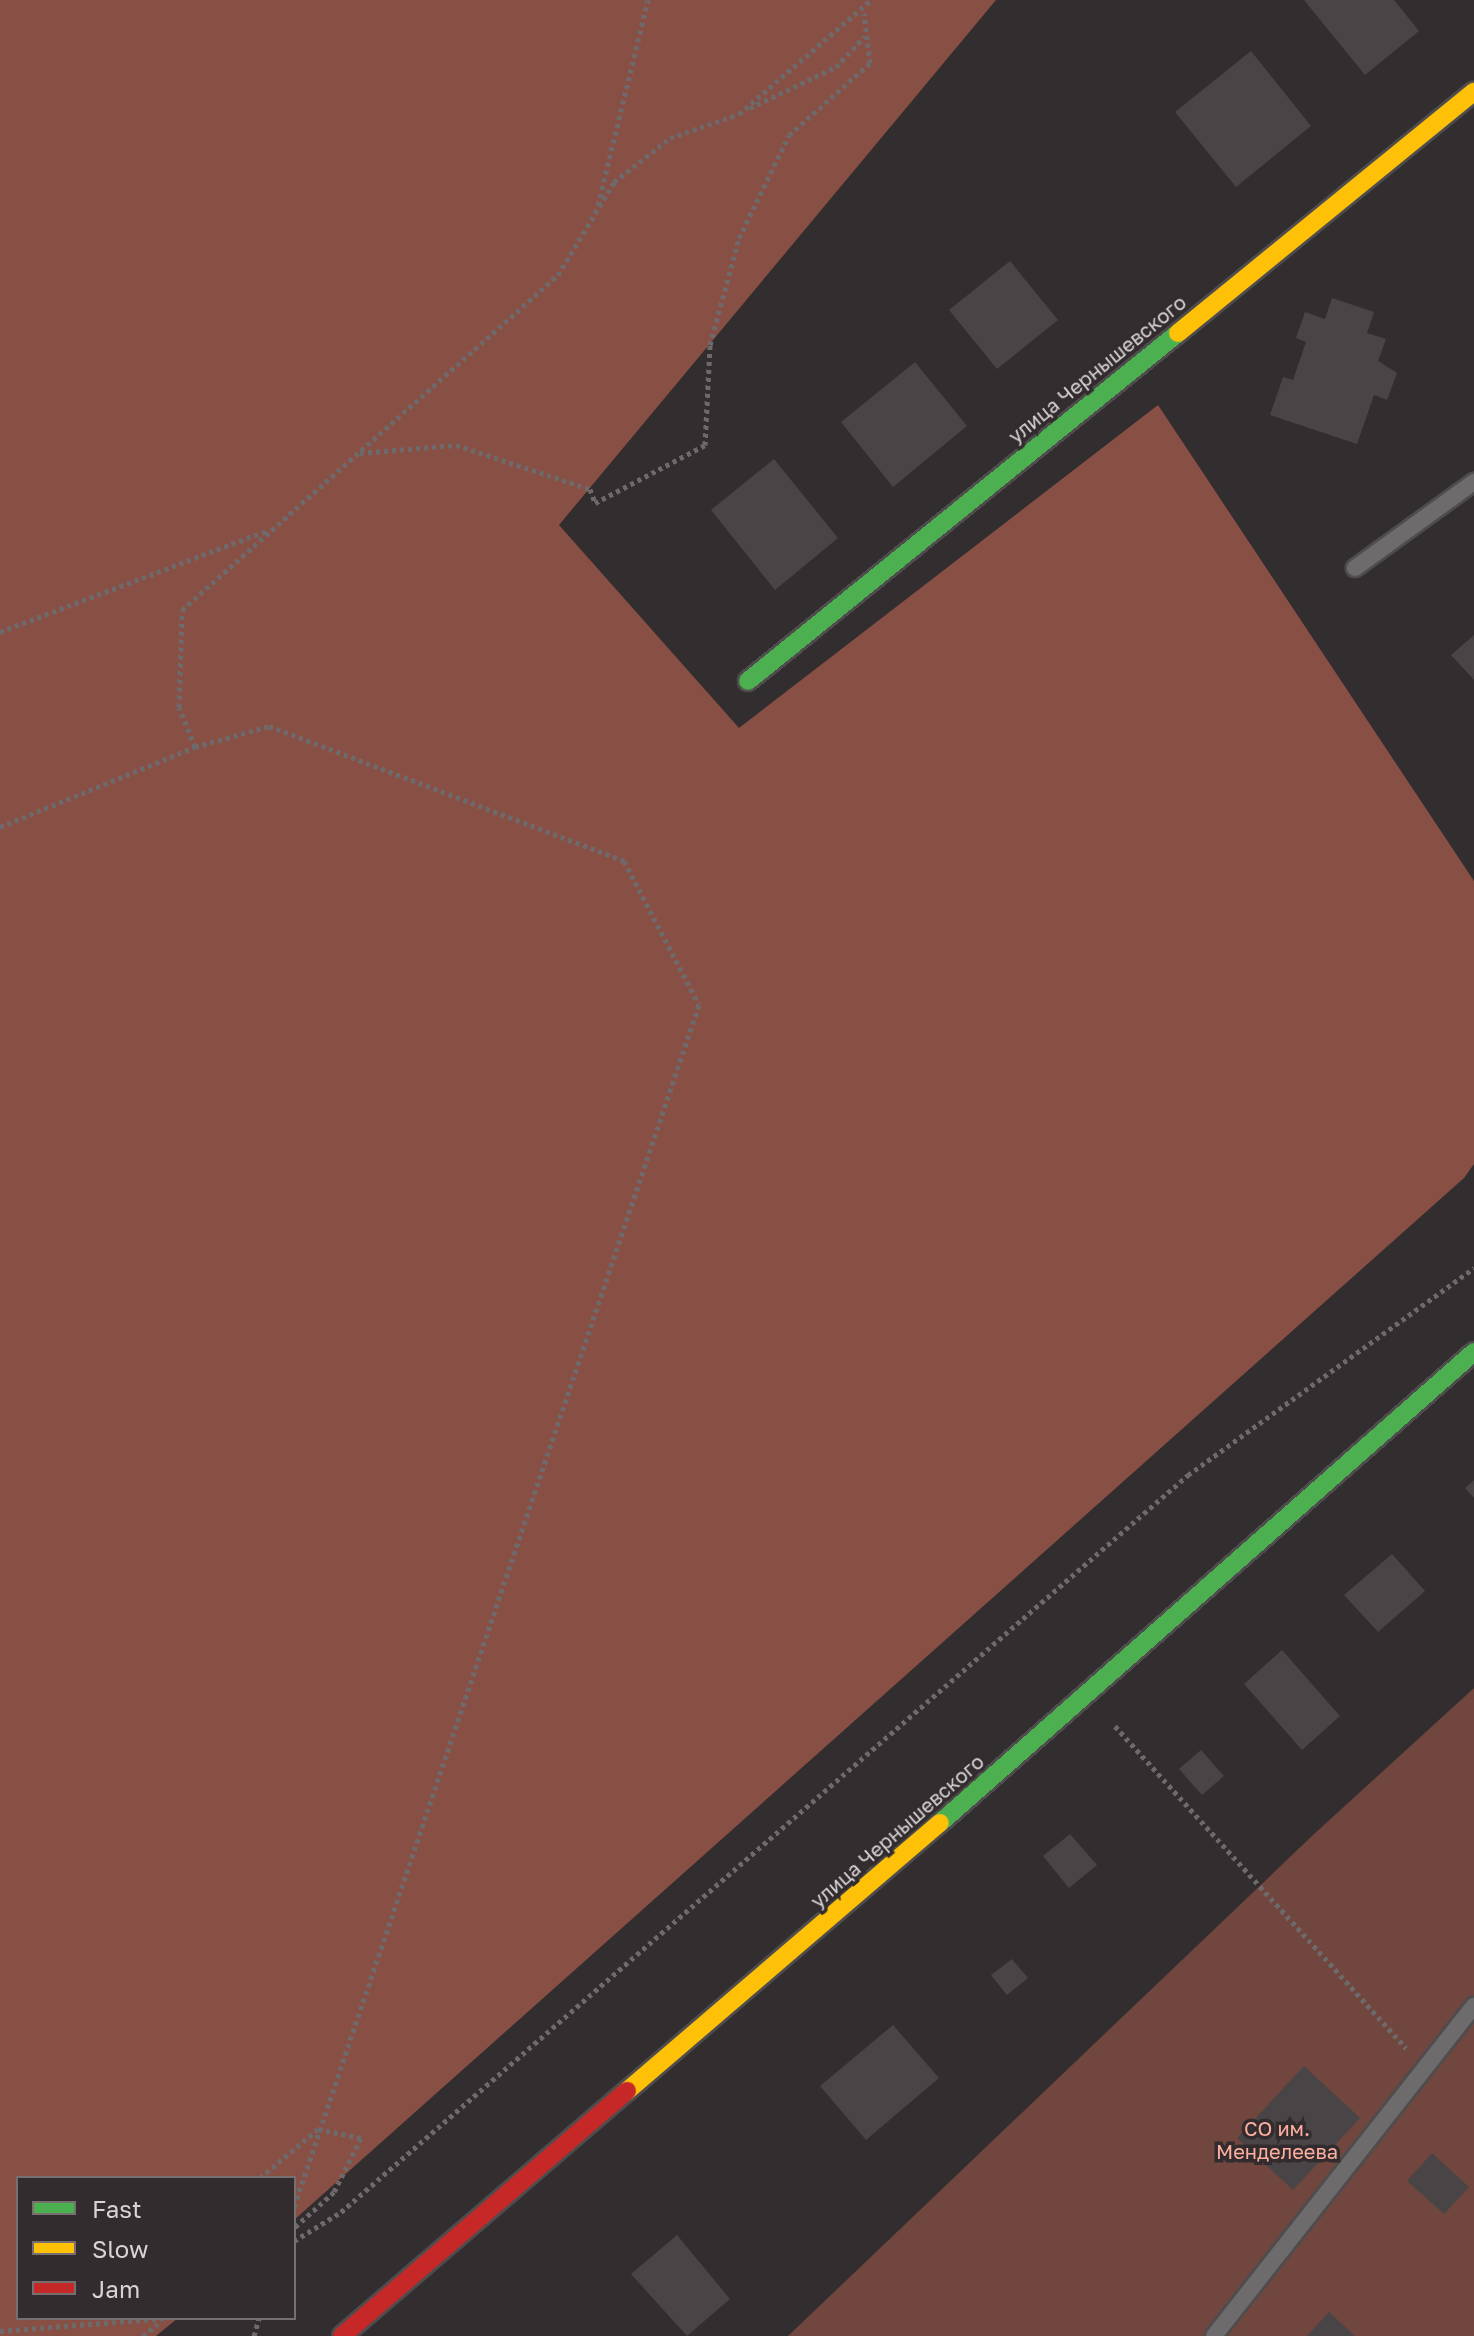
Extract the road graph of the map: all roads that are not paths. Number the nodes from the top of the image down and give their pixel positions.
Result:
1 (1474, 92) edge
2 (1474, 482) edge
3 (1355, 568) dead end
4 (748, 681) dead end
5 (1474, 1352) edge
6 (1474, 2006) edge
7 (342, 2336) edge
8 (1214, 2336) edge

1 - 4 street, улица Чернышевского
2 - 3 lane
5 - 7 street, улица Чернышевского
6 - 8 lane

